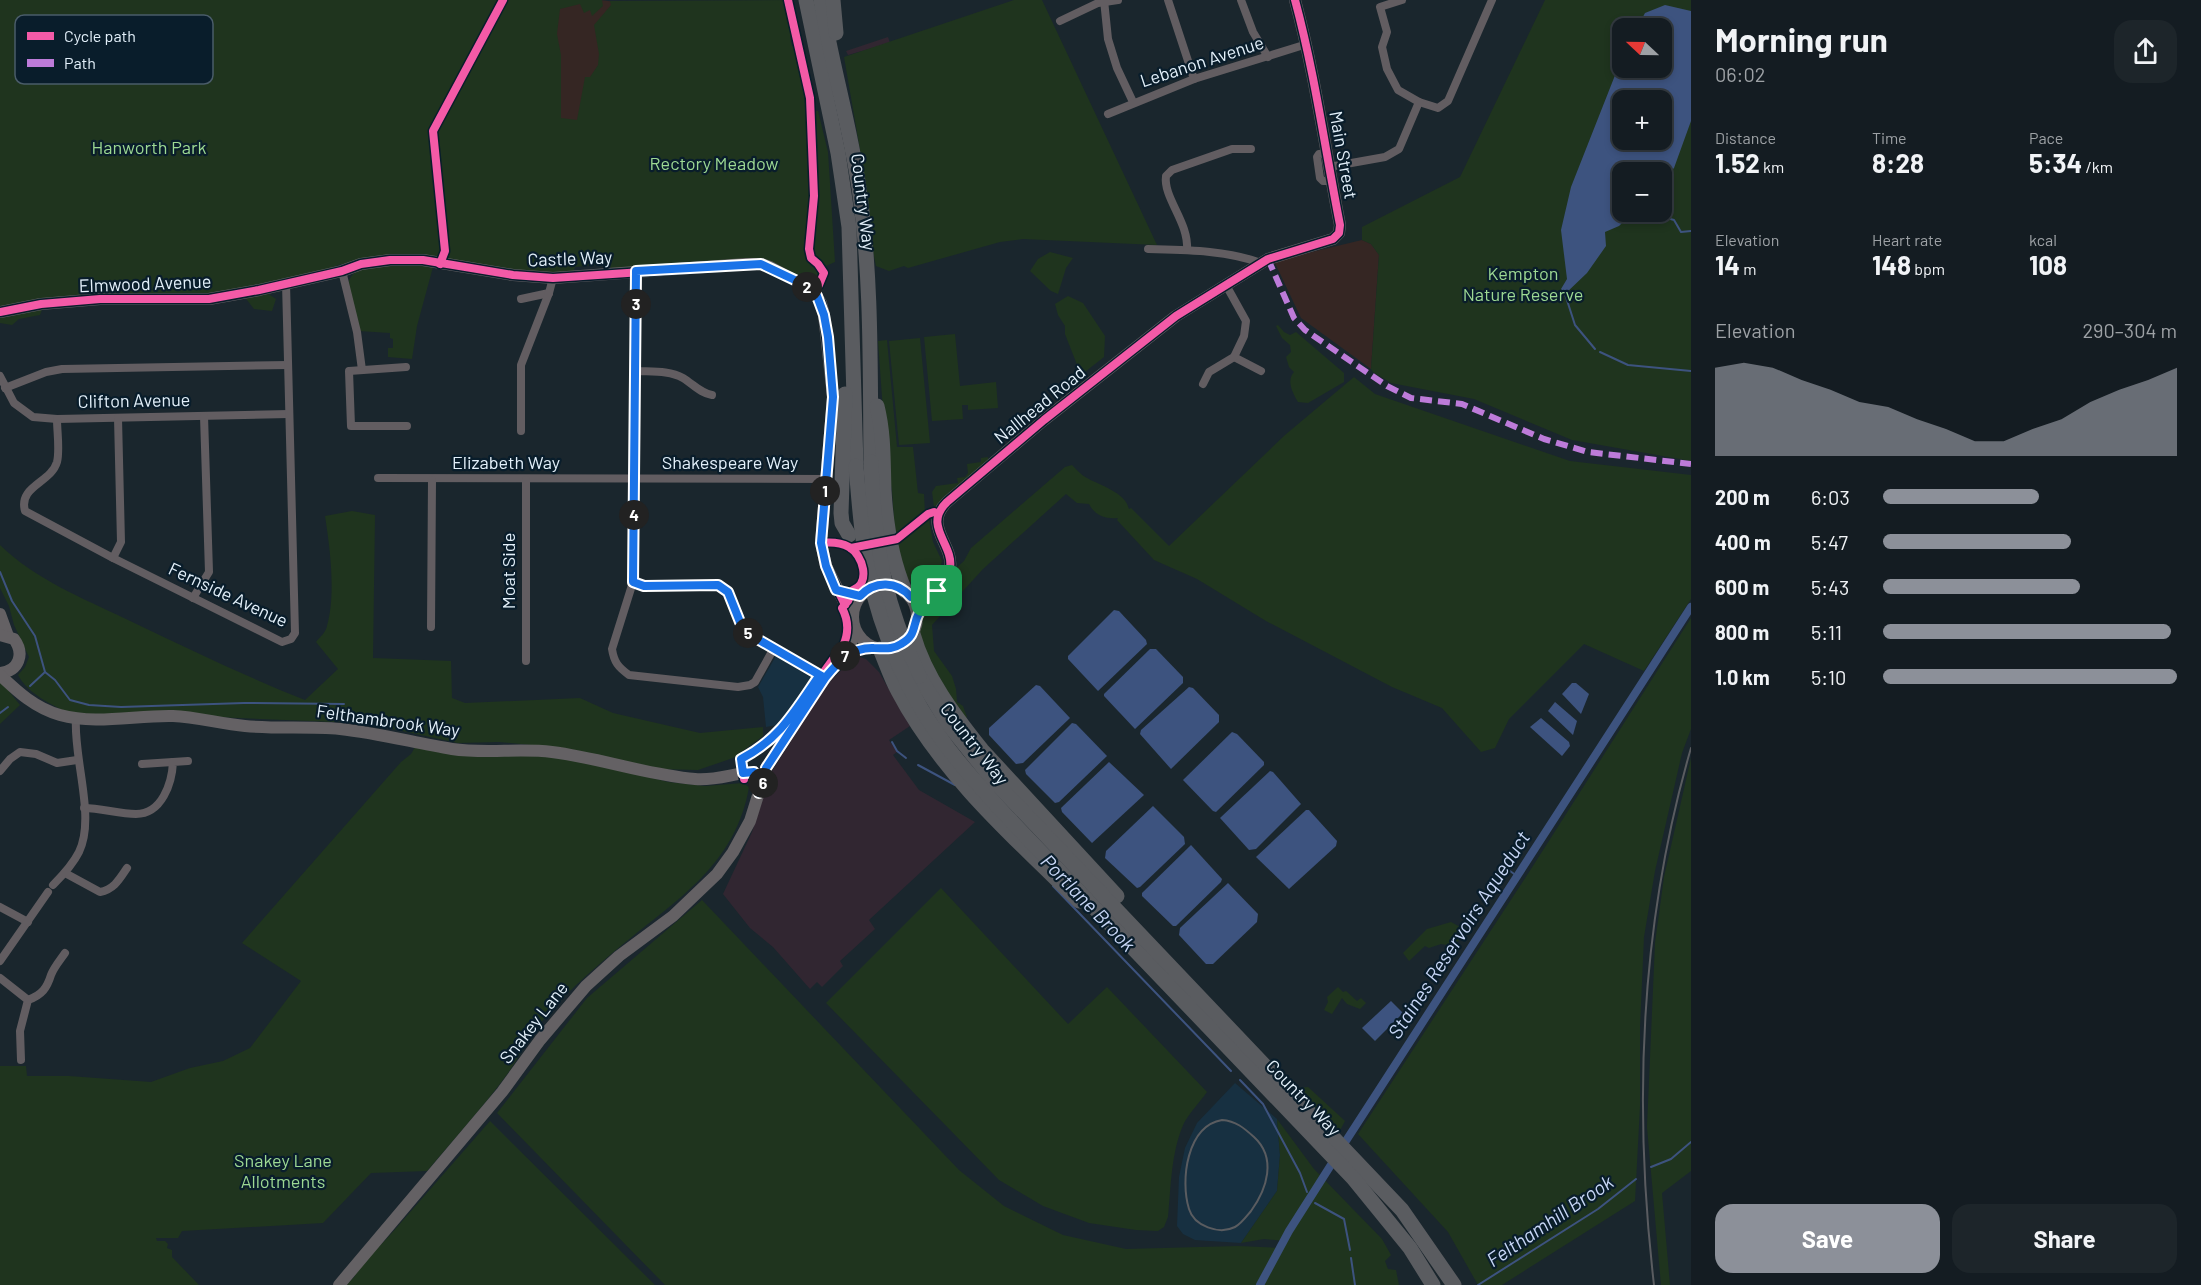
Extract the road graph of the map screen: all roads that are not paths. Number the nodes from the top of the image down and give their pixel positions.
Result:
1 (797, 0) edge
2 (806, 0) edge
3 (821, 0) edge
4 (833, 0) edge
5 (1118, 0) edge
6 (1168, 0) edge
7 (1241, 0) edge
8 (1295, 0) edge
9 (1402, 0) edge
10 (1492, 0) edge
11 (1104, 1) edge
12 (1379, 4) edge
13 (1060, 21) dead end
14 (1307, 44) junction
15 (1268, 57) junction
16 (1194, 79) junction
17 (1133, 102) junction
18 (1419, 102) junction
19 (829, 114) junction
20 (1108, 114) dead end
21 (850, 138) junction
22 (1251, 148) dead end
23 (1327, 153) junction
24 (1329, 167) junction
25 (1331, 181) junction
26 (1149, 249) dead end
27 (1187, 250) junction
28 (1261, 263) junction
29 (361, 264) joint
30 (342, 271) junction
31 (636, 271) junction
32 (553, 278) junction
33 (286, 283) junction
34 (1226, 285) junction
35 (549, 293) junction
36 (521, 299) dead end
37 (852, 301) junction
38 (0, 312) edge
39 (1234, 357) junction
40 (288, 365) junction
41 (406, 368) dead end
42 (362, 370) junction
43 (1261, 370) dead end
44 (635, 371) junction
45 (0, 376) edge
46 (1203, 384) dead end
47 (870, 387) junction
48 (5, 388) junction
49 (702, 404) dead end
50 (289, 414) junction
51 (204, 416) junction
52 (118, 418) junction
53 (57, 419) junction
54 (407, 426) dead end
55 (521, 431) dead end
56 (864, 464) junction
57 (378, 478) dead end
58 (634, 479) junction
59 (826, 479) junction
60 (432, 480) junction
61 (526, 480) junction
62 (849, 535) dead end
63 (113, 558) junction
64 (633, 582) junction
65 (836, 590) junction
66 (937, 591) junction
67 (908, 594) junction
68 (860, 596) junction
69 (193, 598) junction
70 (0, 614) edge
71 (918, 615) junction
72 (854, 625) junction
73 (431, 627) dead end
74 (913, 634) junction
75 (4, 636) edge
76 (774, 648) junction
77 (877, 648) junction
78 (841, 658) junction
79 (526, 661) dead end
80 (3, 673) edge
81 (825, 678) junction
82 (76, 718) junction
83 (77, 760) junction
84 (188, 761) dead end
85 (173, 762) junction
86 (142, 764) dead end
87 (760, 770) junction
88 (0, 771) edge
89 (84, 808) junction
90 (127, 868) dead end
91 (65, 873) junction
92 (0, 908) edge
93 (28, 922) junction
94 (1113, 929) junction
95 (65, 953) dead end
96 (0, 961) edge
97 (0, 978) edge
98 (28, 1000) junction
99 (1205, 1002) junction
100 (21, 1060) dead end
101 (1359, 1175) junction
102 (339, 1285) edge
103 (1433, 1285) edge
104 (1454, 1285) edge

1 - 19 highway
2 - 19 highway, Country Way
3 - 21 highway, Country Way
4 - 21 highway
5 - 11 street
6 - 16 street
7 - 15 street
8 - 14 street, Main Street
9 - 12 street
10 - 18 street
11 - 13 street
11 - 17 street
12 - 18 street
14 - 15 street, Lebanon Avenue
14 - 23 street, Main Street
15 - 16 street, Lebanon Avenue
16 - 17 street, Lebanon Avenue
17 - 20 street, Lebanon Avenue
18 - 24 street
19 - 37 highway, Country Way
21 - 47 highway, Country Way
22 - 27 street
23 - 24 street, Main Street
23 - 25 street, Main Street
24 - 25 street, Main Street
25 - 28 street, Main Street
26 - 27 street
27 - 28 street
28 - 34 street, Nallhead Road
29 - 30 street, Elmwood Avenue
29 - 32 street, Castle Way
30 - 33 street, Elmwood Avenue
30 - 42 street
31 - 32 street, Castle Way
31 - 44 street
31 - 59 street, Castle Way
32 - 35 street
33 - 38 street, Elmwood Avenue
33 - 40 street, Fernside Avenue
34 - 39 street
34 - 66 street, Nallhead Road
35 - 36 street
35 - 55 street
37 - 56 highway, Country Way
37 - 62 highway
39 - 43 street
39 - 46 street
40 - 48 street
40 - 50 street, Fernside Avenue
41 - 42 street
42 - 54 street
44 - 49 street
44 - 58 street
45 - 48 street, Clifton Avenue
47 - 56 highway, Country Way
47 - 67 highway
48 - 53 street, Clifton Avenue
50 - 51 street, Clifton Avenue
50 - 69 street, Fernside Avenue
51 - 52 street, Clifton Avenue
51 - 69 street
52 - 53 street, Clifton Avenue
52 - 63 street
53 - 63 street, Fernside Avenue
56 - 94 highway, Country Way, bridge
56 - 99 highway, Country Way, bridge
57 - 60 street, Elizabeth Way
58 - 59 street, Shakespeare Way
58 - 61 street, Elizabeth Way
58 - 64 street
59 - 65 street
60 - 61 street, Elizabeth Way
60 - 73 street
61 - 79 street, Moat Side
63 - 69 street, Fernside Avenue
64 - 76 street
64 - 76 street
65 - 68 street
65 - 72 street
66 - 67 street
66 - 71 street, Nallhead Road
67 - 68 street
67 - 71 street
68 - 72 street
70 - 75 street
71 - 74 street
72 - 77 street
72 - 78 street
74 - 77 street
74 - 99 highway
75 - 80 street
76 - 81 street
77 - 78 street
77 - 94 highway
78 - 81 street
80 - 82 street, Felthambrook Way
81 - 87 street
82 - 83 street
82 - 87 street, Felthambrook Way
83 - 88 street
83 - 89 street
84 - 85 street
85 - 86 street
85 - 89 street
87 - 102 street, Snakey Lane
89 - 91 street
90 - 91 street
91 - 93 street
92 - 93 street
93 - 96 street
94 - 101 highway, Country Way
95 - 98 street
97 - 98 street
98 - 100 street
99 - 101 highway, Country Way
101 - 103 highway, Country Way
101 - 104 highway, Country Way

